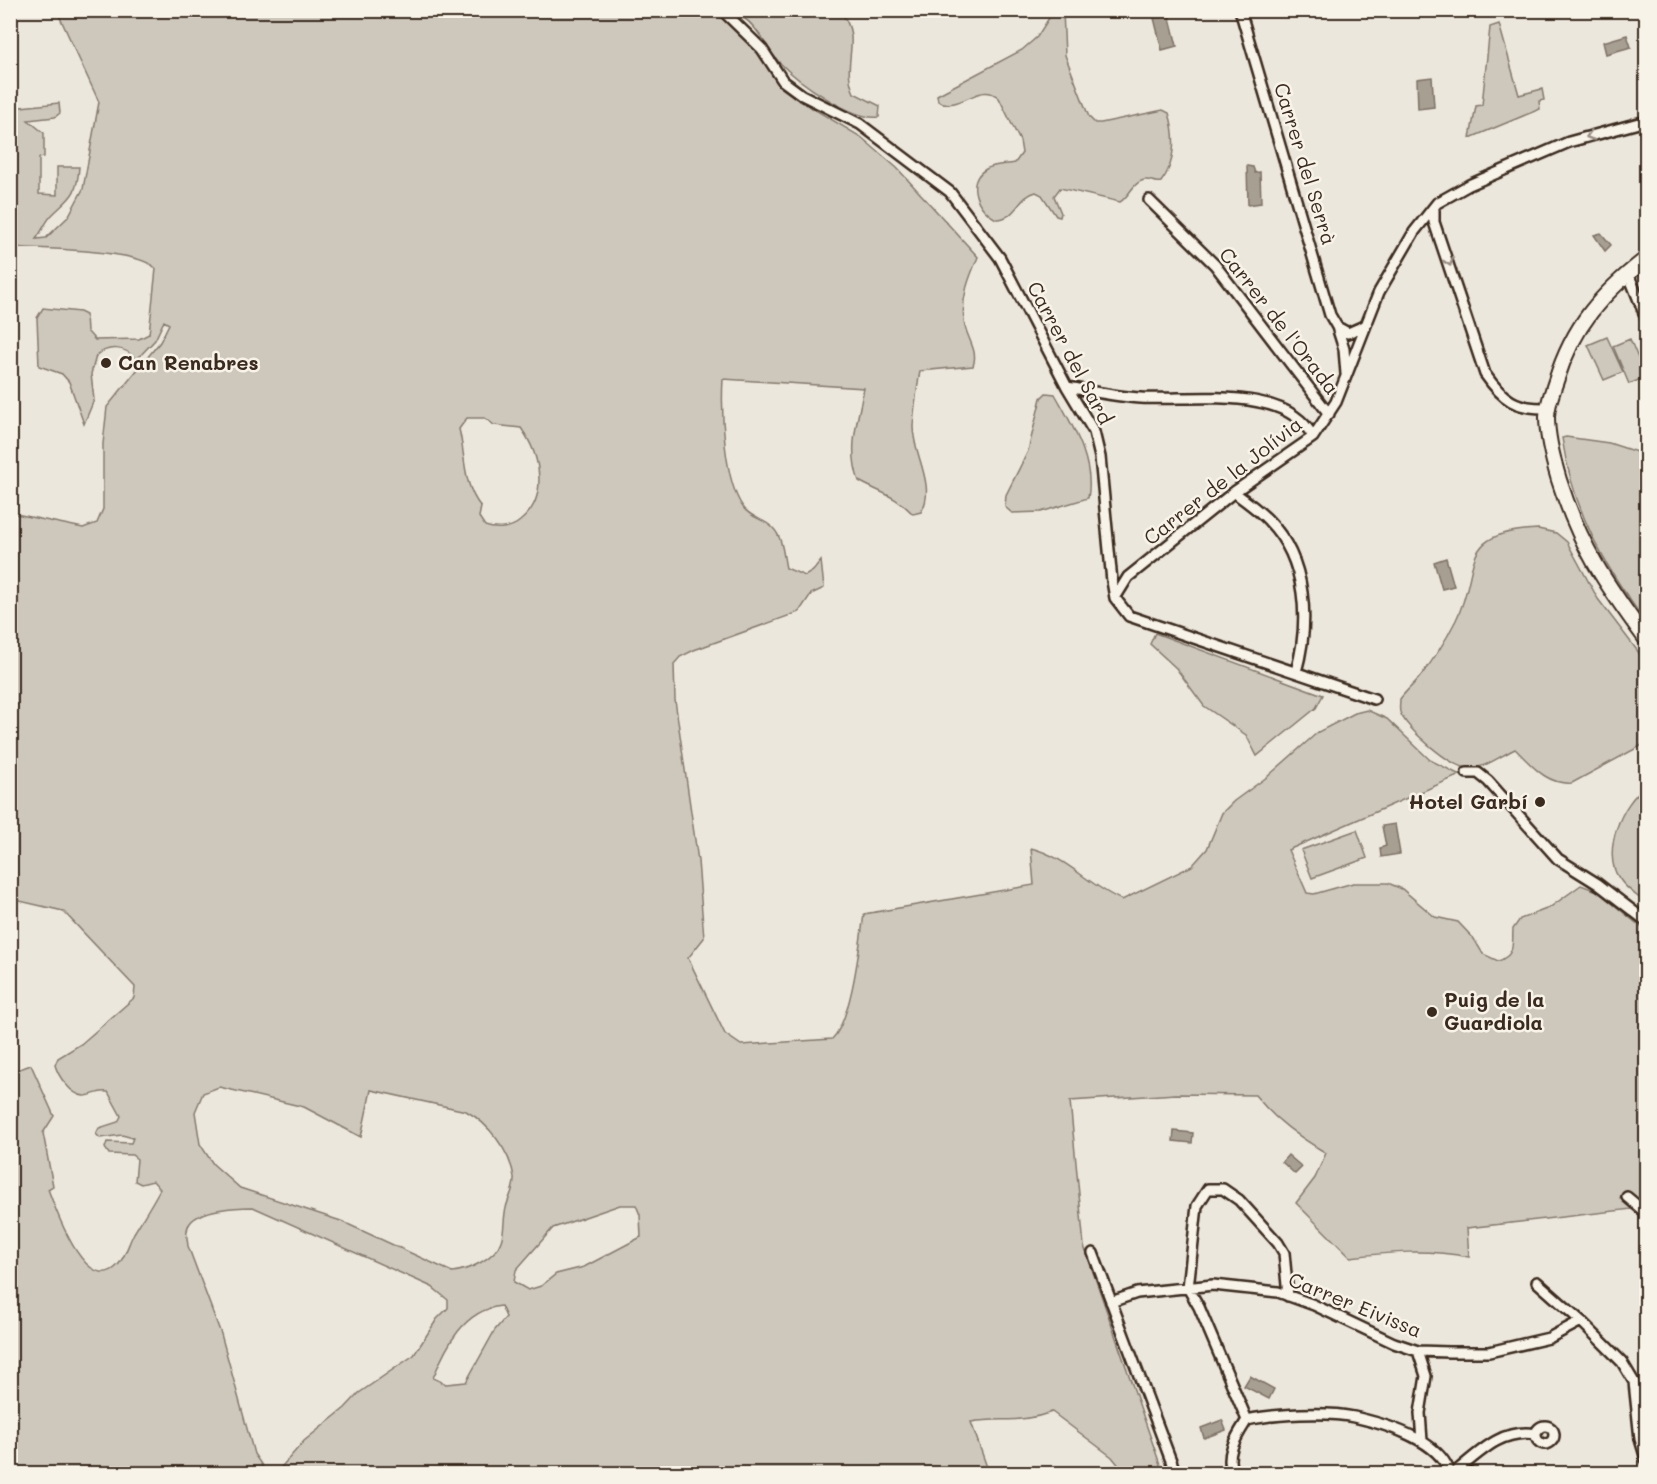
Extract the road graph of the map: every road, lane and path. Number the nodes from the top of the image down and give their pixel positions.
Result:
1 (722, 10) edge
2 (1240, 10) edge
3 (1647, 121) edge
4 (1149, 200) dead end
5 (1434, 207) junction
6 (1414, 232) junction
7 (1437, 235) junction
8 (1647, 259) edge
9 (1628, 273) junction
10 (1647, 318) edge
11 (1364, 326) junction
12 (1337, 327) junction
13 (1346, 377) junction
14 (1067, 387) junction
15 (1548, 408) junction
16 (1329, 414) junction
17 (1313, 437) junction
18 (1234, 492) junction
19 (1115, 598) junction
20 (1647, 639) edge
21 (1296, 672) junction
22 (1374, 699) dead end
23 (1467, 773) dead end
24 (1647, 921) edge
25 (1627, 1197) dead end
26 (1647, 1213) edge
27 (1093, 1253) dead end
28 (1537, 1282) dead end
29 (1188, 1288) junction
30 (1288, 1296) junction
31 (1111, 1302) junction
32 (1581, 1321) junction
33 (1418, 1351) junction
34 (1247, 1420) junction
35 (1536, 1434) dead end
36 (1422, 1441) junction
37 (1647, 1460) edge
38 (1176, 1473) edge
39 (1233, 1473) edge
40 (1452, 1473) edge

1 - 14 street, Carrer del Sard
2 - 12 street, Carrer del Serrà
3 -> 5 street, Carrer de la Jolívia
4 - 16 street, Carrer de l'Orada
5 - 6 street, Carrer de la Jolívia
5 - 7 street
6 - 7 street
6 - 11 street, Carrer de la Jolívia
7 -> 15 street
8 - 9 street
9 - 10 street
9 - 15 street
11 - 12 street
11 - 13 street, Carrer de la Jolívia
12 - 13 street, Carrer del Serrà
13 - 16 street, Carrer de la Jolívia
14 - 17 street
14 - 19 street, Carrer del Sard
15 - 20 street
16 - 17 street, Carrer de la Jolívia
17 - 18 street, Carrer de la Jolívia
18 - 19 street, Carrer de la Jolívia
18 - 21 street
19 - 21 street
21 - 22 street
23 - 24 street
25 - 26 street
27 - 31 street
28 - 32 street
29 - 30 street, Carrer Eivissa
29 - 30 street
29 - 31 street, Carrer Eivissa
29 - 34 street
30 - 33 street, Carrer Eivissa
31 - 38 street
32 - 33 street, Carrer Eivissa
32 - 37 street
33 - 36 street
34 - 36 street
34 - 39 street
35 - 40 street
36 - 40 street

